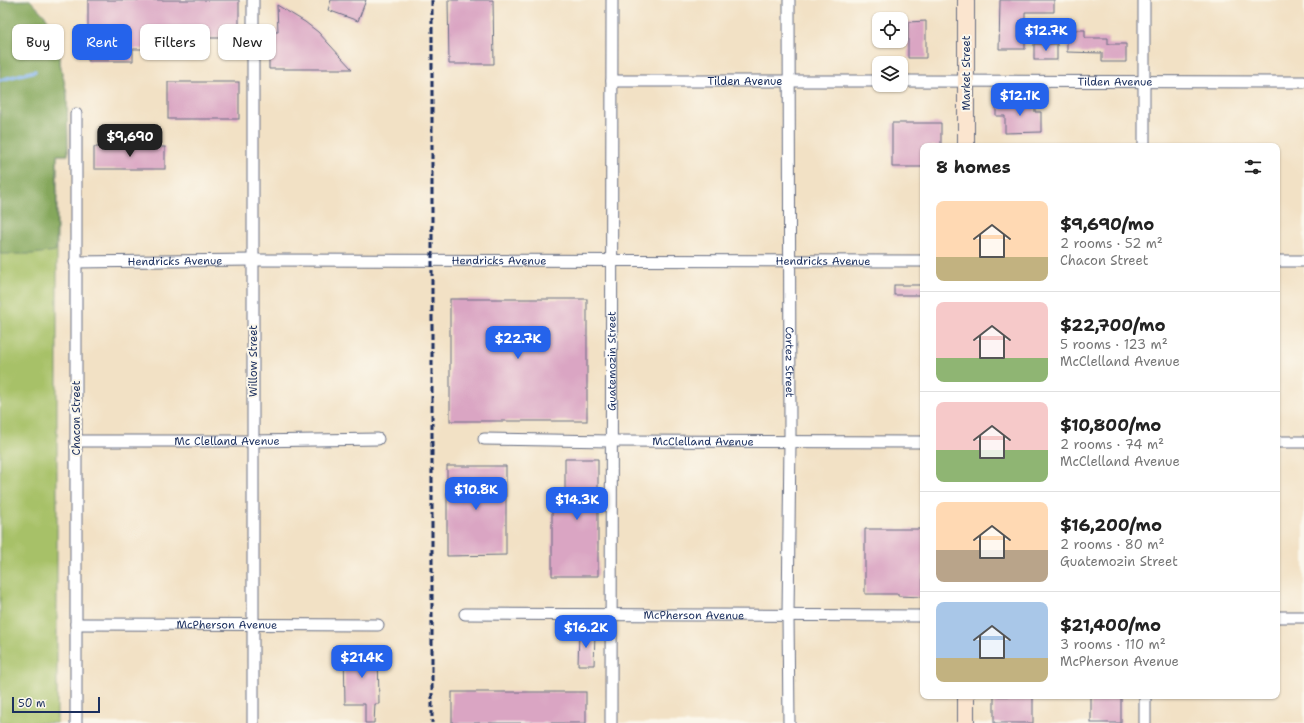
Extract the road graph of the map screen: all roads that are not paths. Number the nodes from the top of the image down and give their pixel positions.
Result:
1 (253, 0) edge
2 (612, 0) edge
3 (789, 0) edge
4 (966, 0) edge
5 (1144, 0) edge
6 (612, 81) junction
7 (789, 81) junction
8 (872, 81) edge
9 (908, 81) edge
10 (966, 81) junction
11 (1144, 82) junction
12 (1304, 82) edge
13 (76, 114) dead end
14 (966, 143) edge
15 (1144, 143) edge
16 (253, 260) junction
17 (612, 260) junction
18 (789, 261) junction
19 (920, 261) edge
20 (1280, 261) edge
21 (1304, 261) edge
22 (76, 262) junction
23 (378, 439) dead end
24 (484, 439) dead end
25 (76, 441) junction
26 (253, 441) junction
27 (612, 441) junction
28 (790, 441) junction
29 (920, 442) edge
30 (1280, 442) edge
31 (1304, 442) edge
32 (466, 614) dead end
33 (612, 615) junction
34 (788, 615) junction
35 (920, 616) edge
36 (1280, 617) edge
37 (1304, 617) edge
38 (76, 624) junction
39 (253, 624) junction
40 (378, 625) dead end
41 (966, 699) edge
42 (1144, 699) edge
43 (76, 723) edge
44 (253, 723) edge
45 (611, 723) edge
46 (790, 723) edge
47 (966, 723) edge
48 (1145, 723) edge

1 - 16 street, Willow Street
2 - 6 street, Guatemozin Street
3 - 7 street, Cortez Street
4 - 10 street, Market Street
5 - 11 street
6 - 7 street, Tilden Avenue
6 - 17 street, Guatemozin Street
7 - 8 street, Tilden Avenue
7 - 18 street, Cortez Street
9 - 10 street, Tilden Avenue
10 - 11 street, Tilden Avenue
10 - 14 street, Market Street
11 - 12 street, Tilden Avenue
11 - 15 street
13 - 22 street, Chacon Street
16 - 17 street, Hendricks Avenue
16 - 22 street, Hendricks Avenue
16 - 26 street, Willow Street
17 - 18 street, Hendricks Avenue
17 - 27 street, Guatemozin Street
18 - 19 street, Hendricks Avenue
18 - 28 street, Cortez Street
20 - 21 street
22 - 25 street, Chacon Street
23 - 26 street, Mc Clelland Avenue
24 - 27 street, McClelland Avenue
25 - 26 street, Mc Clelland Avenue
25 - 38 street, Chacon Street
26 - 39 street, Willow Street
27 - 28 street, McClelland Avenue
27 - 33 street, Guatemozin Street
28 - 29 street, McClelland Avenue
28 - 34 street, Cortez Street
30 - 31 street
32 - 33 street, McPherson Avenue
33 - 34 street, McPherson Avenue
33 - 45 street, Guatemozin Street
34 - 35 street, McPherson Avenue
34 - 46 street, Cortez Street
36 - 37 street
38 - 39 street, McPherson Avenue
38 - 43 street, Chacon Street
39 - 40 street, McPherson Avenue
39 - 44 street, Willow Street
41 - 47 street
42 - 48 street

